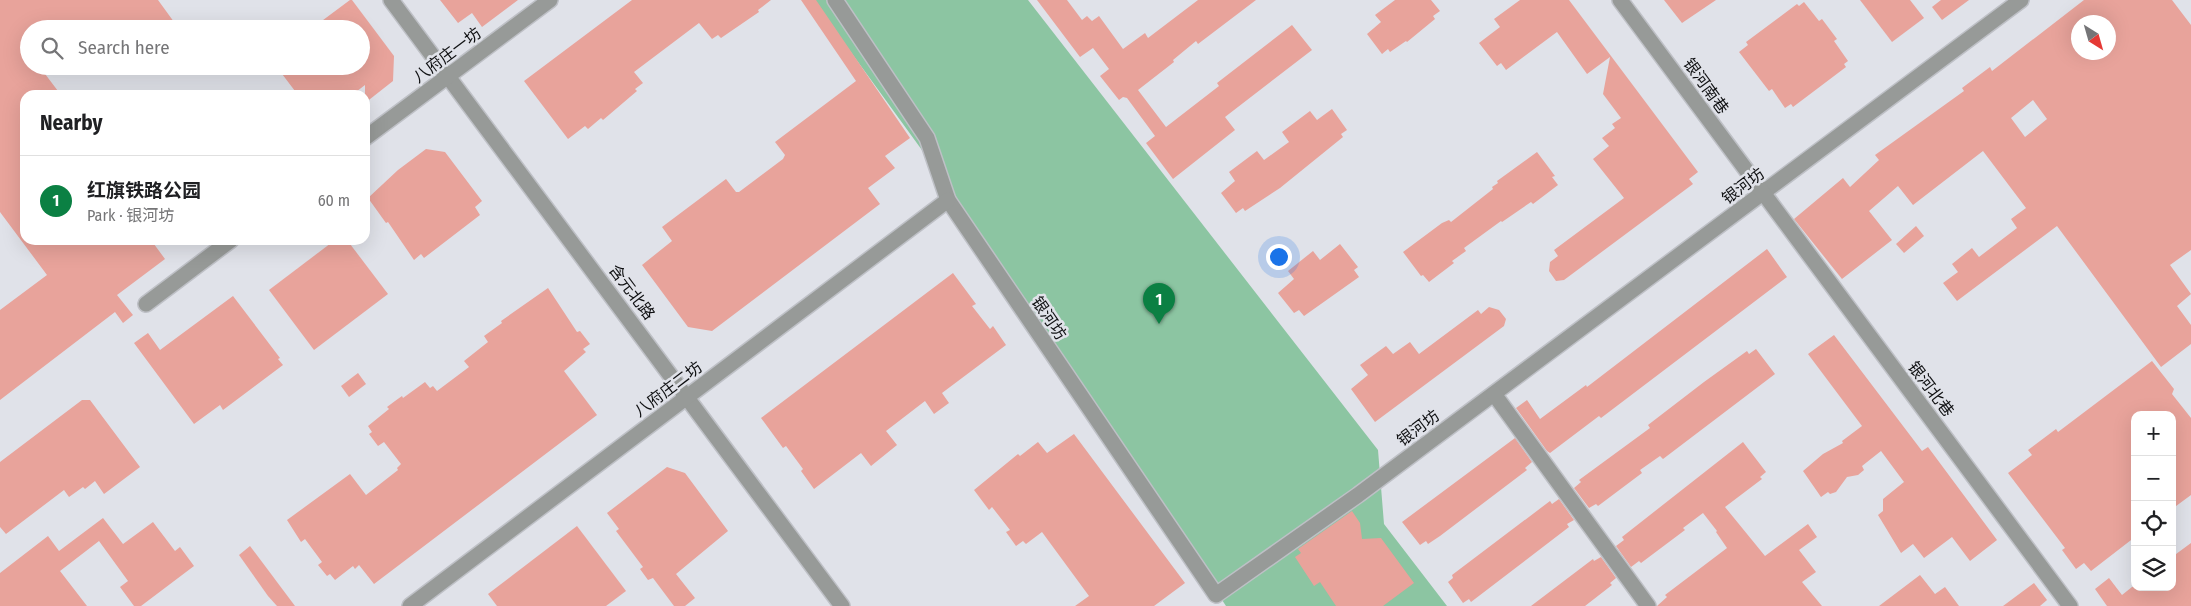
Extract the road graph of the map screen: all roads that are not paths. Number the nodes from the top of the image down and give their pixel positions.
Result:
1 (390, 0) edge
2 (550, 0) edge
3 (835, 0) edge
4 (1620, 0) edge
5 (2021, 0) edge
6 (448, 75) junction
7 (370, 134) edge
8 (1763, 194) junction
9 (948, 200) junction
10 (224, 245) edge
11 (146, 304) dead end
12 (1494, 394) junction
13 (687, 396) junction
14 (410, 606) edge
15 (842, 606) edge
16 (1648, 606) edge
17 (2070, 606) edge

1 - 6 street, 含元北路
2 - 6 street, 八府庄一坊
3 - 9 street
4 - 8 street, 银河南巷
5 - 8 street, 银河坊
6 - 7 street, 八府庄一坊
6 - 13 street, 含元北路
8 - 12 street, 银河坊
8 - 17 street, 银河北巷
9 - 12 street, 银河坊
9 - 13 street, 八府庄二坊
10 - 11 street
12 - 16 street
13 - 14 street, 八府庄二坊
13 - 15 street, 含元北路

